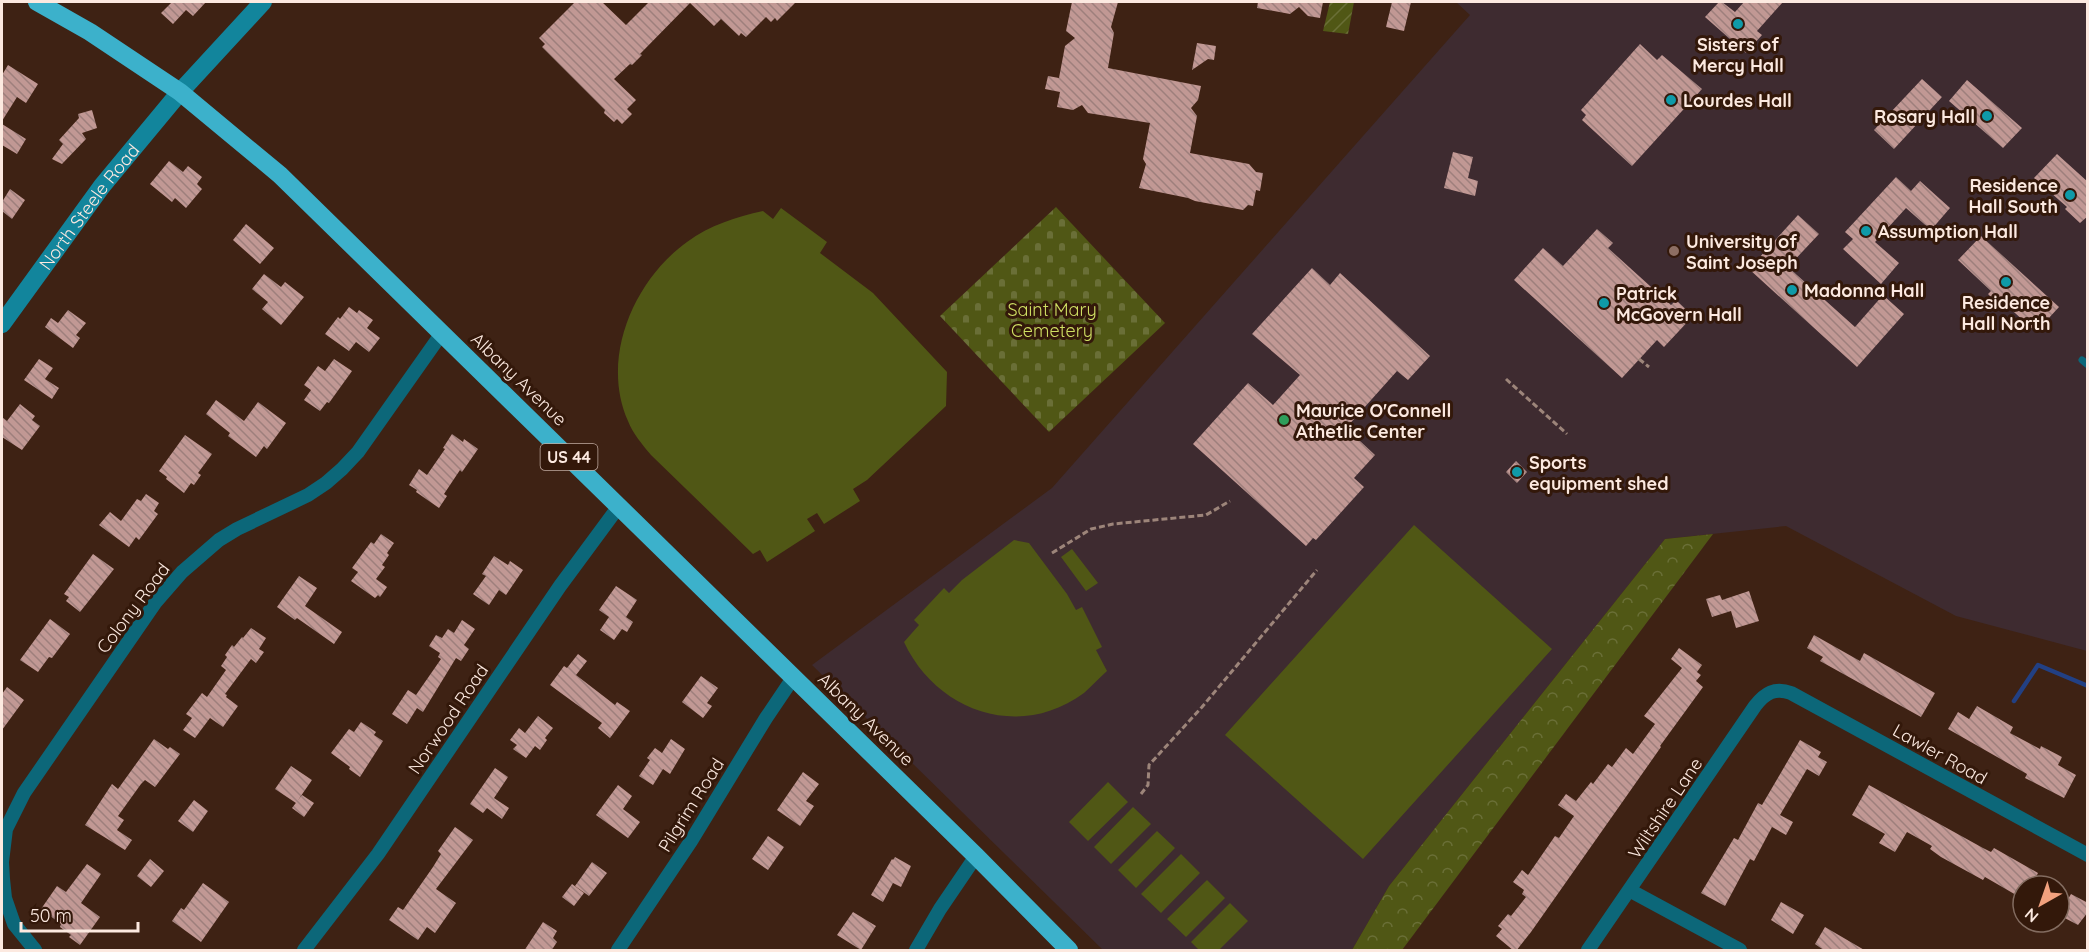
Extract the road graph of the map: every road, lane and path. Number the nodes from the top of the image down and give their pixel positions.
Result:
1 (37, 2) edge
2 (263, 2) edge
3 (180, 92) junction
4 (2, 324) edge
5 (442, 333) junction
6 (1639, 359) dead end
7 (1649, 367) dead end
8 (1506, 380) dead end
9 (1567, 434) dead end
10 (1230, 501) dead end
11 (619, 506) junction
12 (1052, 553) dead end
13 (1317, 570) dead end
14 (793, 678) junction
15 (1774, 690) joint
16 (1141, 794) dead end
17 (2088, 855) edge
18 (976, 856) junction
19 (1631, 891) junction
20 (34, 951) edge
21 (304, 951) edge
22 (618, 951) edge
23 (916, 951) edge
24 (1069, 951) edge
25 (1588, 951) edge
26 (1740, 951) edge

1 - 3 highway, Albany Avenue / US 44
2 - 3 street, North Steele Road
3 - 4 street, North Steele Road
3 - 5 highway, Albany Avenue / US 44
5 - 11 highway, Albany Avenue / US 44
5 - 20 street, Colony Road
6 - 7 path
8 - 9 path
10 - 12 path
11 - 14 highway, Albany Avenue / US 44
11 - 21 street, Norwood Road
13 - 16 path
14 - 18 highway, Albany Avenue / US 44
14 - 22 street, Pilgrim Road
15 - 17 street, Lawler Road
15 - 19 street, Wiltshire Lane
18 - 23 street
18 - 24 highway, Albany Avenue / US 44
19 - 25 street, Wiltshire Lane
19 - 26 street

